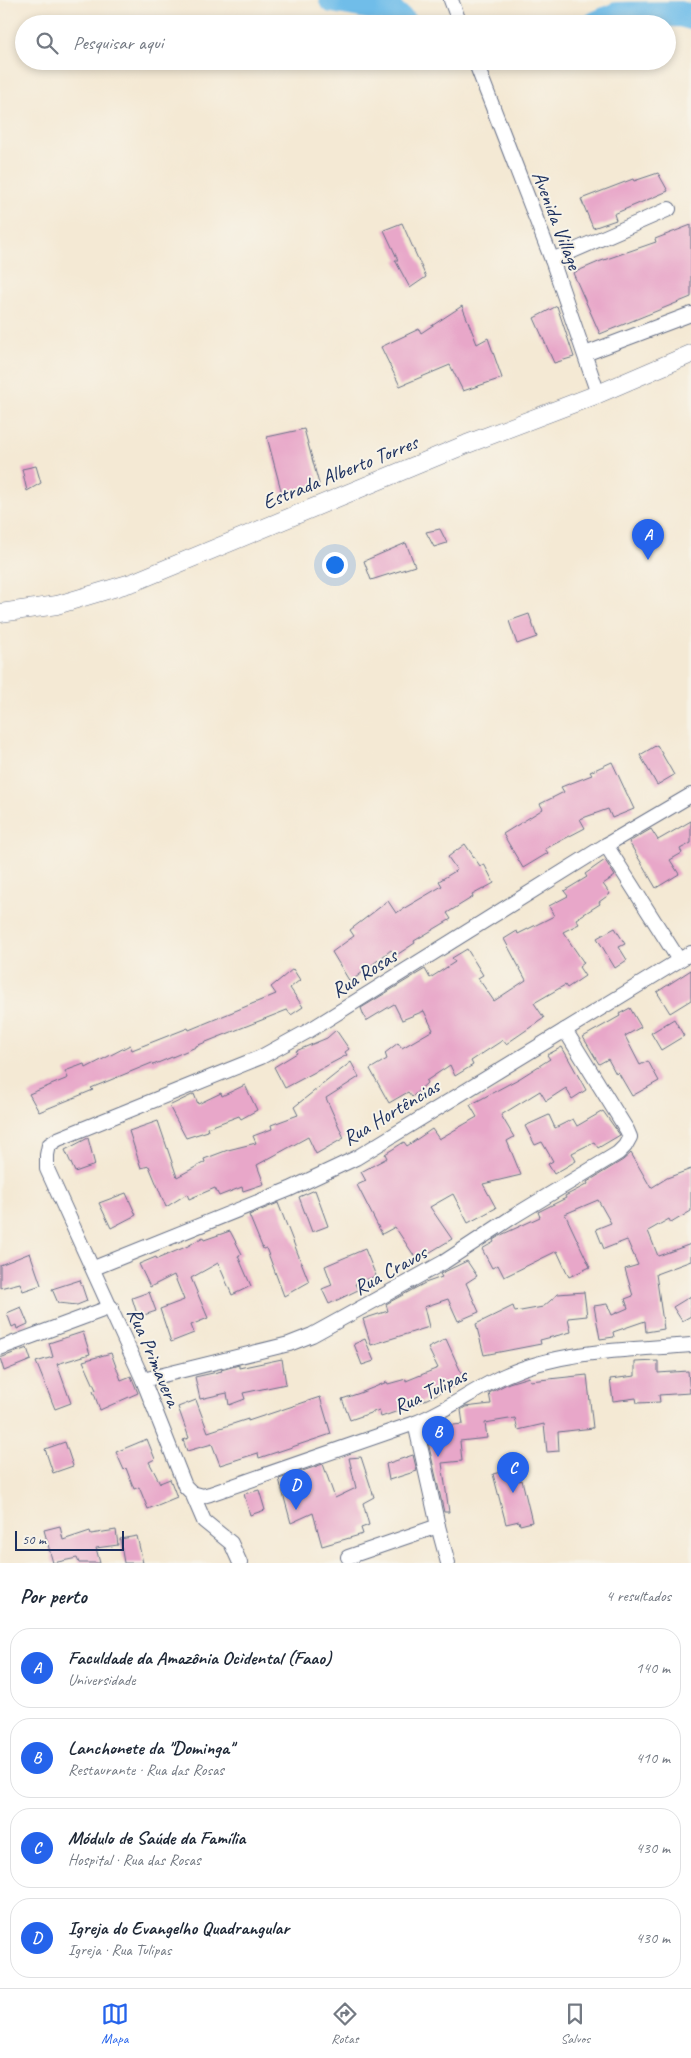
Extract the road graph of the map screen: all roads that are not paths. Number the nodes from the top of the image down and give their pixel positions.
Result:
1 (450, 0) edge
2 (456, 15) edge
3 (478, 70) edge
4 (669, 209) dead end
5 (552, 260) junction
6 (691, 314) edge
7 (585, 354) junction
8 (691, 354) edge
9 (598, 394) junction
10 (0, 613) edge
11 (691, 795) edge
12 (606, 846) junction
13 (685, 957) edge
14 (565, 1030) junction
15 (47, 1155) joint
16 (94, 1268) junction
17 (110, 1307) junction
18 (691, 1345) edge
19 (0, 1348) edge
20 (143, 1380) junction
21 (415, 1423) junction
22 (192, 1493) junction
23 (438, 1526) junction
24 (348, 1557) dead end
25 (240, 1563) edge
26 (448, 1563) edge

1 - 2 street
3 - 5 street, Avenida Village
4 - 5 street
5 - 7 street, Avenida Village
6 - 7 street
7 - 9 street, Avenida Village
8 - 9 street, Estrada Alberto Torres
9 - 10 street, Estrada Alberto Torres
11 - 12 street, Rua Rosas
12 - 13 street
12 - 15 street, Rua Rosas
13 - 14 street, Rua Hortências
14 - 16 street, Rua Hortências
14 - 20 street, Rua Cravos
15 - 16 street, Rua Primavera
16 - 17 street, Rua Primavera
17 - 19 street
17 - 20 street, Rua Primavera
18 - 21 street, Rua Tulipas
20 - 22 street, Rua Primavera
21 - 22 street, Rua Tulipas
21 - 23 street
22 - 25 street, Rua Primavera
23 - 24 street
23 - 26 street

